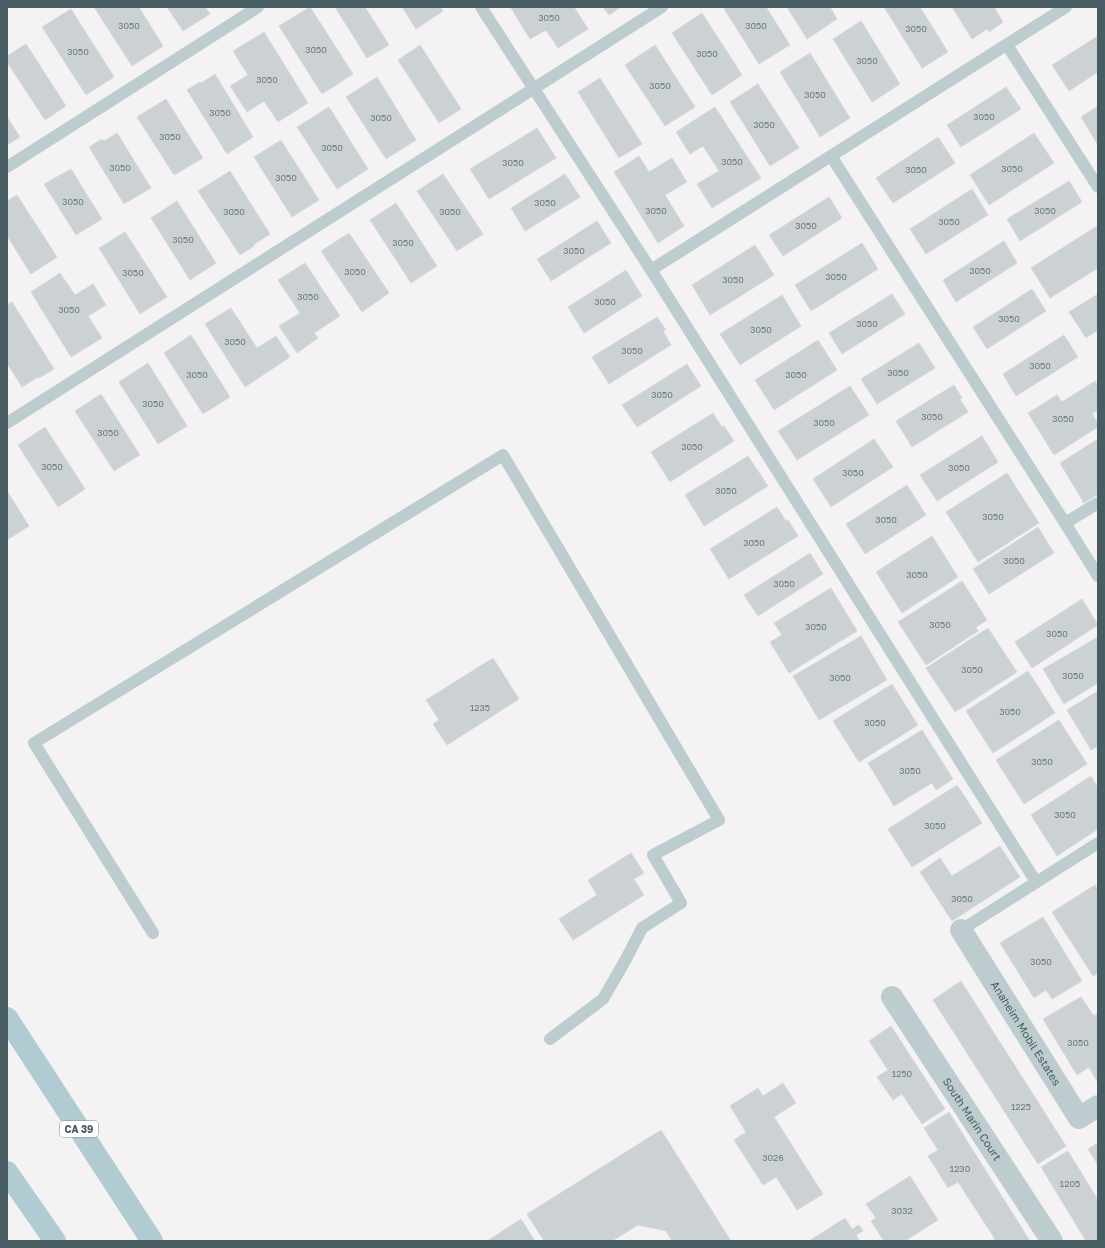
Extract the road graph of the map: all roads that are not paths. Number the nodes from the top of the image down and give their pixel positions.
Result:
1 (258, 7) edge
2 (482, 7) edge
3 (662, 7) edge
4 (1066, 7) edge
5 (1007, 45) junction
6 (533, 89) junction
7 (831, 156) junction
8 (7, 167) edge
9 (1098, 187) edge
10 (651, 270) junction
11 (7, 423) edge
12 (1098, 503) edge
13 (1064, 523) junction
14 (1098, 576) edge
15 (1098, 842) edge
16 (1036, 882) junction
17 (961, 930) joint
18 (153, 933) dead end
19 (892, 997) dead end
20 (7, 1018) edge
21 (550, 1039) dead end
22 (1098, 1106) edge
23 (7, 1172) edge
24 (55, 1241) edge
25 (152, 1241) edge
26 (1052, 1241) edge

1 - 8 lane
2 - 6 lane
3 - 6 lane
4 - 5 lane
5 - 7 lane
5 - 9 lane
6 - 10 lane
6 - 11 lane
7 - 10 lane
7 - 13 lane
10 - 16 lane
12 - 13 lane
13 - 14 lane
15 - 16 lane
16 - 17 lane
17 - 22 street, Anaheim Mobil Estates
18 - 21 lane
19 - 26 street, South Marin Court
20 - 25 main road, CA 39
23 - 24 main road

